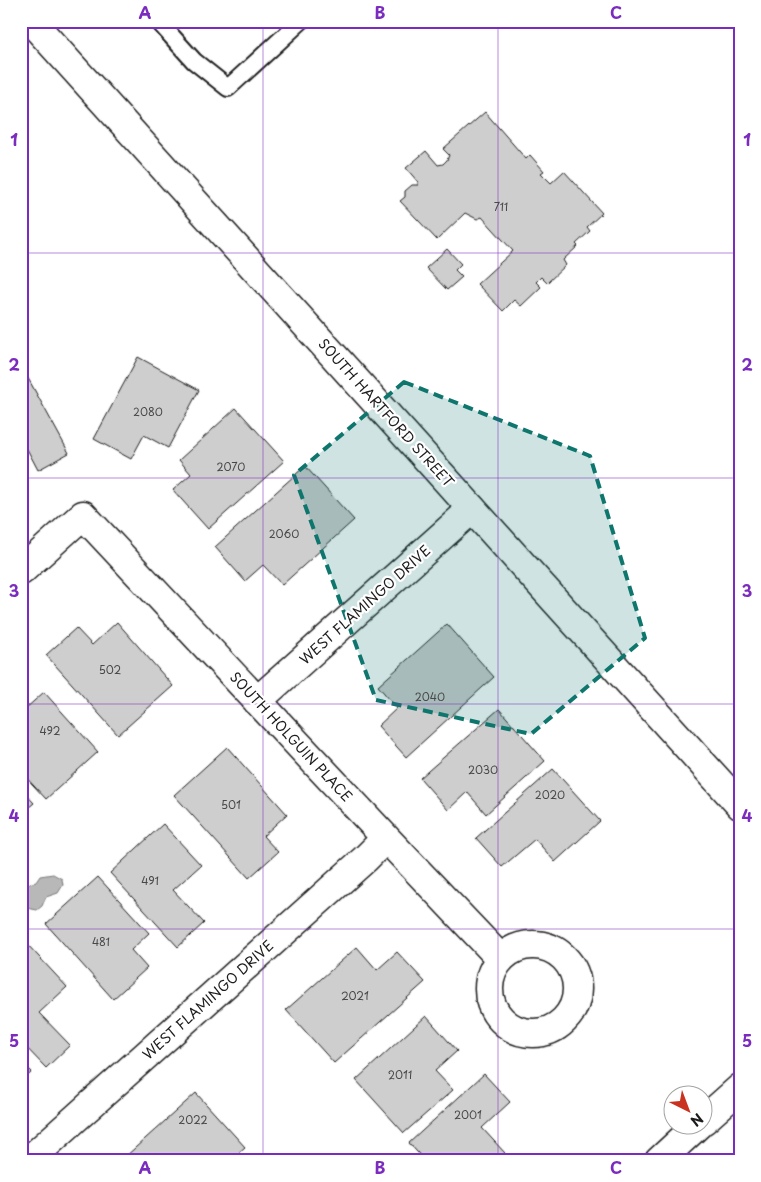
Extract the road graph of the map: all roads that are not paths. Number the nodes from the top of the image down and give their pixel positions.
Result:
1 (32, 21) edge
2 (158, 21) edge
3 (301, 21) edge
4 (472, 509) junction
5 (21, 570) edge
6 (257, 701) junction
7 (740, 805) edge
8 (386, 838) junction
9 (501, 958) dead end
10 (740, 1088) edge
11 (714, 1111) edge
12 (688, 1134) edge
13 (28, 1161) edge
14 (659, 1161) edge

1 - 4 street, SOUTH HARTFORD STREET
2 - 3 lane
4 - 6 street, WEST FLAMINGO DRIVE
4 - 7 street, SOUTH HARTFORD STREET
5 - 6 street, SOUTH HOLGUIN PLACE
6 - 8 street, SOUTH HOLGUIN PLACE
8 - 9 street, SOUTH HOLGUIN PLACE
8 - 13 street, WEST FLAMINGO DRIVE
10 - 11 street
12 - 14 street

